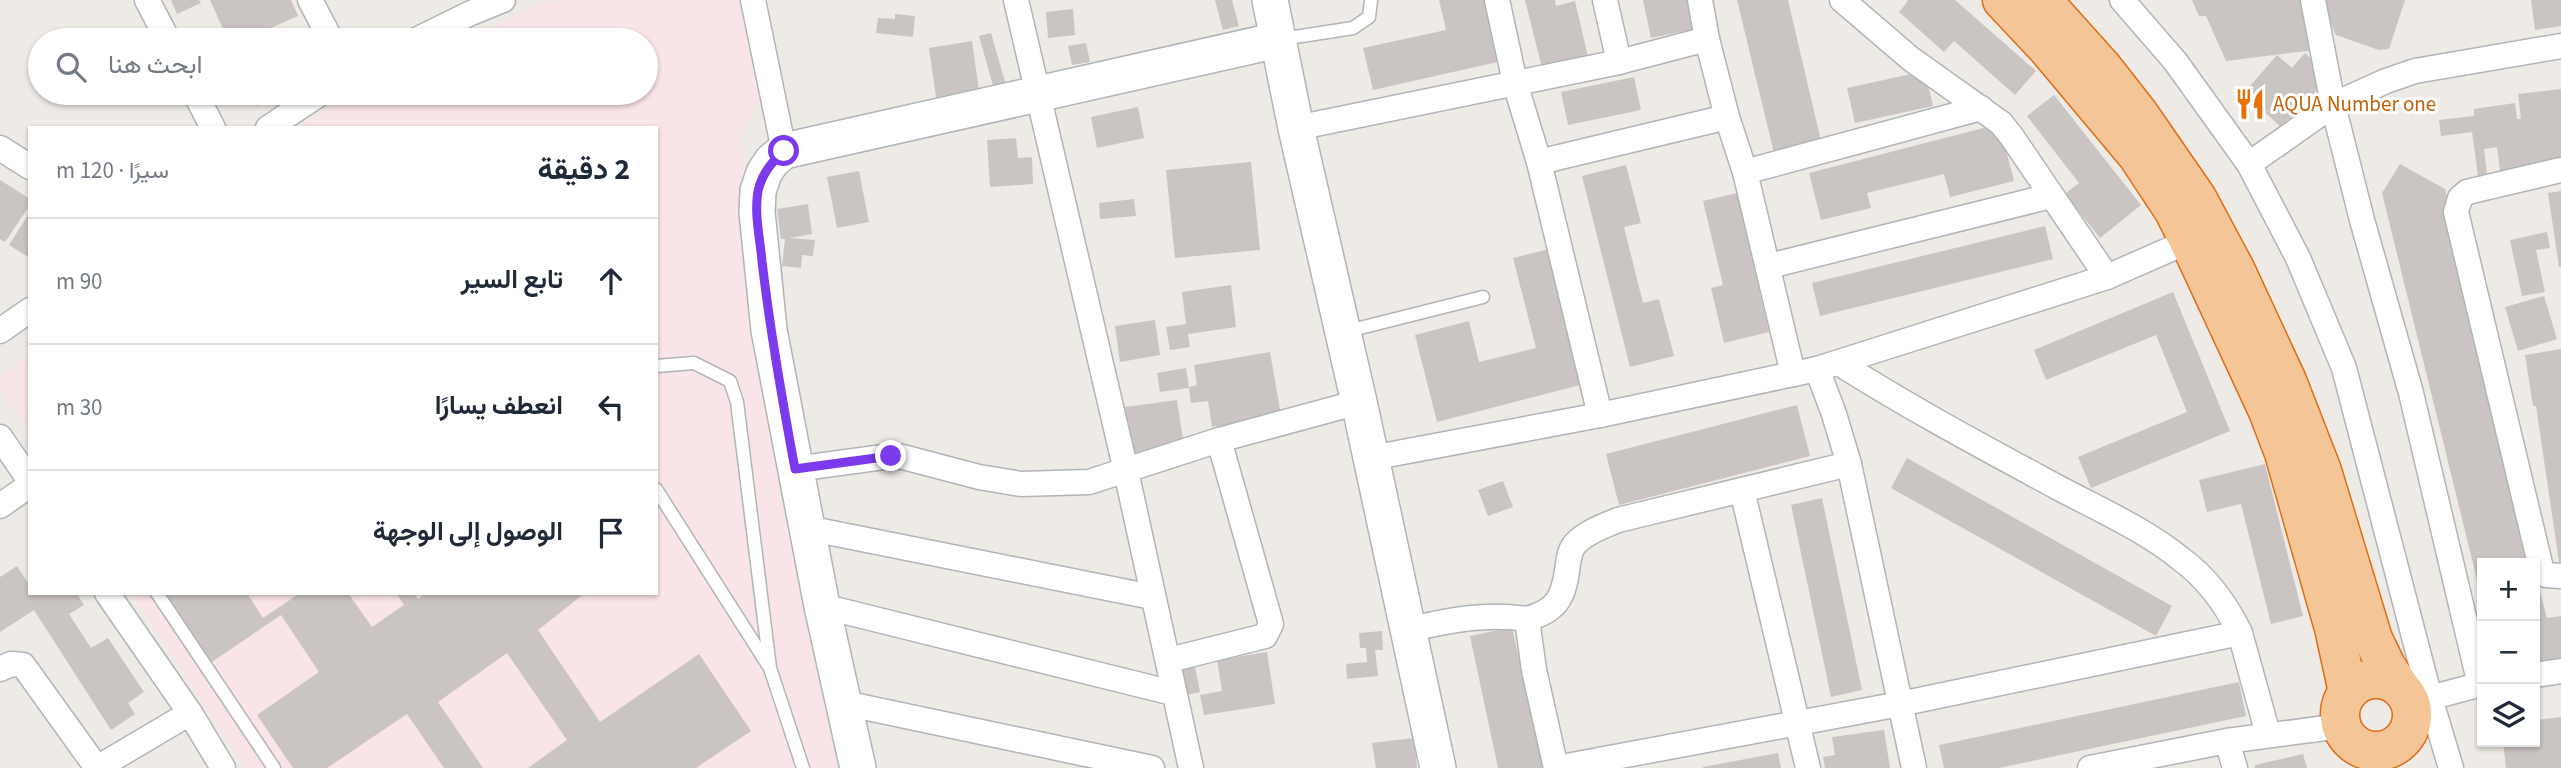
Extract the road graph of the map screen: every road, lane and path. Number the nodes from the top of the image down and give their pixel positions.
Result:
1 (147, 0) edge
2 (310, 0) edge
3 (503, 0) edge
4 (754, 0) edge
5 (1016, 0) edge
6 (1270, 0) edge
7 (1371, 0) edge
8 (1497, 0) edge
9 (1605, 0) edge
10 (1700, 0) edge
11 (1842, 0) edge
12 (2002, 0) edge
13 (2042, 0) edge
14 (2122, 0) edge
15 (2313, 0) edge
16 (162, 28) edge
17 (325, 28) edge
18 (440, 28) edge
19 (1707, 38) junction
20 (1278, 40) junction
21 (2561, 47) edge
22 (1619, 62) junction
23 (1515, 83) junction
24 (1038, 95) junction
25 (201, 105) edge
26 (303, 105) edge
27 (2333, 105) junction
28 (1981, 108) junction
29 (1727, 117) junction
30 (212, 126) edge
31 (271, 126) edge
32 (1296, 128) junction
33 (0, 148) edge
34 (784, 151) junction
35 (1539, 162) junction
36 (2249, 164) junction
37 (28, 166) edge
38 (2561, 170) edge
39 (1745, 173) junction
40 (2051, 196) junction
41 (2189, 241) junction
42 (1769, 265) junction
43 (2108, 277) junction
44 (1483, 297) dead end
45 (28, 311) edge
46 (0, 331) edge
47 (1343, 332) junction
48 (658, 366) edge
49 (1817, 368) junction
50 (1359, 402) junction
51 (1600, 415) junction
52 (0, 438) edge
53 (1219, 440) junction
54 (1371, 458) junction
55 (1849, 464) junction
56 (795, 469) junction
57 (1126, 471) junction
58 (28, 480) edge
59 (28, 485) edge
60 (1742, 490) junction
61 (658, 492) edge
62 (0, 506) edge
63 (807, 528) junction
64 (2561, 576) edge
65 (108, 595) edge
66 (158, 595) edge
67 (1152, 597) junction
68 (822, 606) junction
69 (1527, 620) junction
70 (1408, 630) junction
71 (2240, 633) junction
72 (1169, 660) junction
73 (770, 668) junction
74 (0, 670) edge
75 (2561, 671) edge
76 (2540, 674) edge
77 (2481, 684) edge
78 (2477, 687) edge
79 (1173, 693) junction
80 (844, 703) junction
81 (1900, 704) junction
82 (190, 713) junction
83 (2412, 718) edge
84 (1796, 723) junction
85 (2355, 733) edge
86 (2268, 734) junction
87 (2227, 741) junction
88 (223, 768) edge
89 (274, 768) edge
90 (803, 768) edge
91 (858, 768) edge
92 (1152, 768) edge
93 (1191, 768) edge
94 (1438, 768) edge
95 (1556, 768) edge
96 (1808, 768) edge
97 (1914, 768) edge
98 (2090, 768) edge
99 (2235, 768) edge
100 (2451, 768) edge

1 - 16 street
2 - 17 street
3 - 18 street
4 - 34 street
5 - 24 street
6 - 20 street
7 - 20 lane
8 - 23 street
9 - 22 street
10 - 19 street
11 - 28 street
12 - 41 highway
13 - 83 highway
14 - 36 street
15 - 27 street
19 - 22 street
19 - 29 street
20 - 24 street
20 - 32 street
21 - 27 street
22 - 23 street
23 - 32 street
23 - 35 street
24 - 34 street
24 - 57 street
25 - 30 street
26 - 31 street
27 - 36 street
27 - 77 street
28 - 39 street
28 - 40 street
29 - 35 street
29 - 39 street
32 - 47 street
33 - 37 street
34 - 56 street
35 - 51 street
36 - 83 street
38 - 64 street
39 - 42 street
40 - 42 street
40 - 43 street
41 - 43 street
41 - 85 highway
42 - 49 street
43 - 49 street
44 - 47 lane
45 - 46 street
47 - 50 street
48 - 73 lane
49 - 51 street
49 - 55 street
49 - 71 street
50 - 53 street
50 - 54 street
51 - 54 street
52 - 58 street
53 - 57 street
53 - 72 street
54 - 70 street
55 - 60 street
55 - 81 street
56 - 57 street
56 - 63 street
57 - 67 street
59 - 62 street
60 - 69 street
60 - 84 street
61 - 73 lane
63 - 67 street
63 - 68 street
65 - 82 street
66 - 89 lane
67 - 72 street
68 - 79 street
68 - 80 street
69 - 70 street
69 - 95 street
70 - 94 street
71 - 81 street
71 - 86 street
72 - 79 street
73 - 90 lane
74 - 82 street
75 - 76 street
78 - 83 street
79 - 93 street
80 - 91 street
80 - 92 street
81 - 84 street
81 - 97 street
82 - 88 street
83 - 85 highway
83 - 85 highway
83 - 100 street
84 - 95 street
84 - 96 street
85 - 86 street
86 - 87 street
87 - 98 street
87 - 99 street

